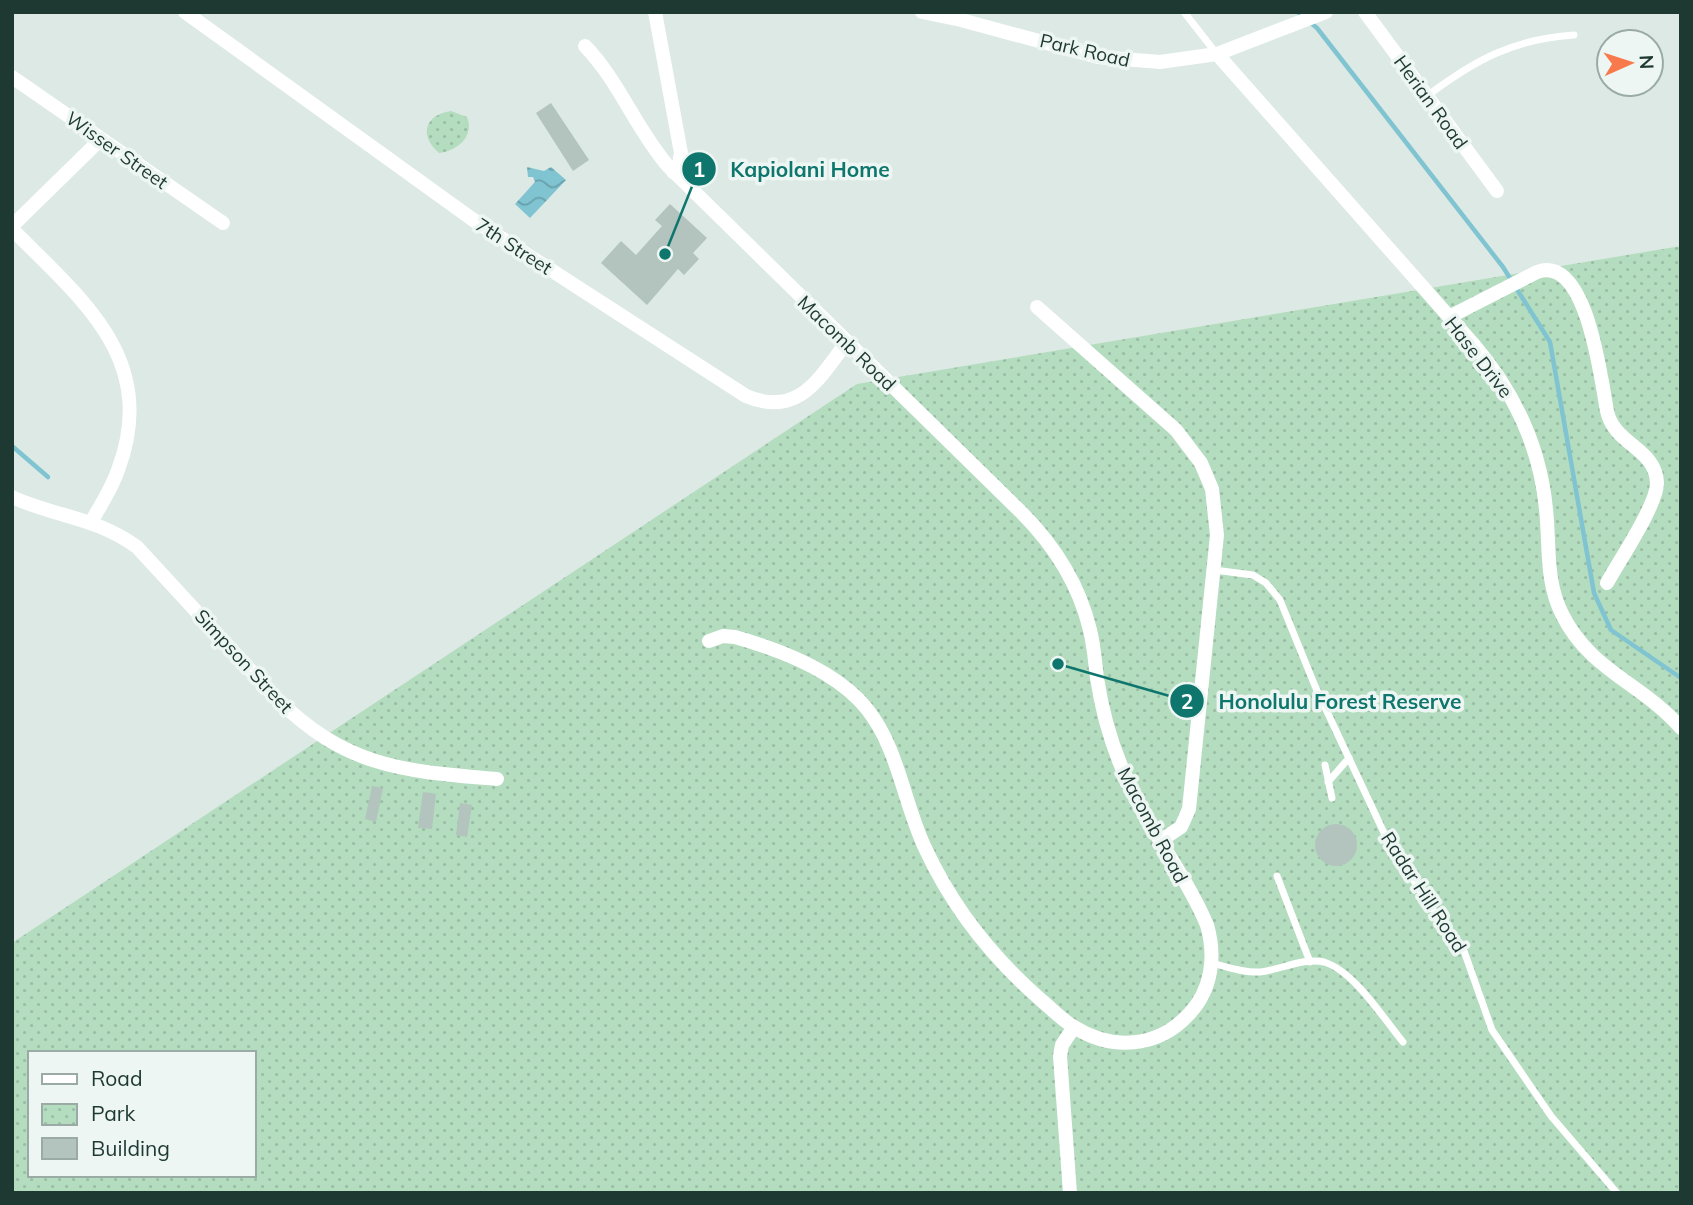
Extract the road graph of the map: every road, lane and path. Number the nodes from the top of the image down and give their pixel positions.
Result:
1 (186, 12) edge
2 (655, 12) edge
3 (922, 12) edge
4 (1184, 12) edge
5 (1326, 12) edge
6 (1366, 12) edge
7 (1574, 35) dead end
8 (584, 46) dead end
9 (1217, 54) junction
10 (12, 77) edge
11 (1427, 96) junction
12 (101, 139) junction
13 (673, 172) junction
14 (1497, 191) dead end
15 (223, 223) dead end
16 (12, 228) edge
17 (1037, 307) dead end
18 (1449, 317) junction
19 (846, 343) junction
20 (12, 497) edge
21 (91, 522) junction
22 (1214, 570) junction
23 (1606, 583) dead end
24 (709, 641) dead end
25 (1681, 728) edge
26 (1349, 758) junction
27 (1325, 765) dead end
28 (497, 779) dead end
29 (1328, 782) junction
30 (1332, 798) dead end
31 (1160, 841) junction
32 (1278, 876) dead end
33 (1310, 962) junction
34 (1212, 964) junction
35 (1074, 1027) junction
36 (1403, 1042) dead end
37 (1070, 1193) edge
38 (1617, 1193) edge

1 - 19 street, 7th Street
2 - 13 street
3 - 9 street, Park Road
4 - 9 lane
5 - 9 street, Park Road
6 - 11 street, Herian Road
7 - 11 lane
8 - 13 street, Macomb Road
9 - 18 street, Hase Drive
10 - 12 street, Wisser Street
11 - 14 street, Herian Road
12 - 15 street, Wisser Street
12 - 16 street
13 - 19 street, Macomb Road
16 - 21 street
17 - 22 street
18 - 23 street
18 - 25 street, Hase Drive
19 - 31 street, Macomb Road
20 - 21 street, Simpson Street
21 - 28 street, Simpson Street
22 - 26 lane, Radar Hill Road
22 - 31 street
24 - 35 street, Macomb Road
26 - 29 lane
26 - 38 lane, Radar Hill Road
27 - 29 lane
29 - 30 lane
31 - 34 street, Macomb Road
32 - 33 lane
33 - 34 lane
33 - 36 lane
34 - 35 street, Macomb Road
35 - 37 street

